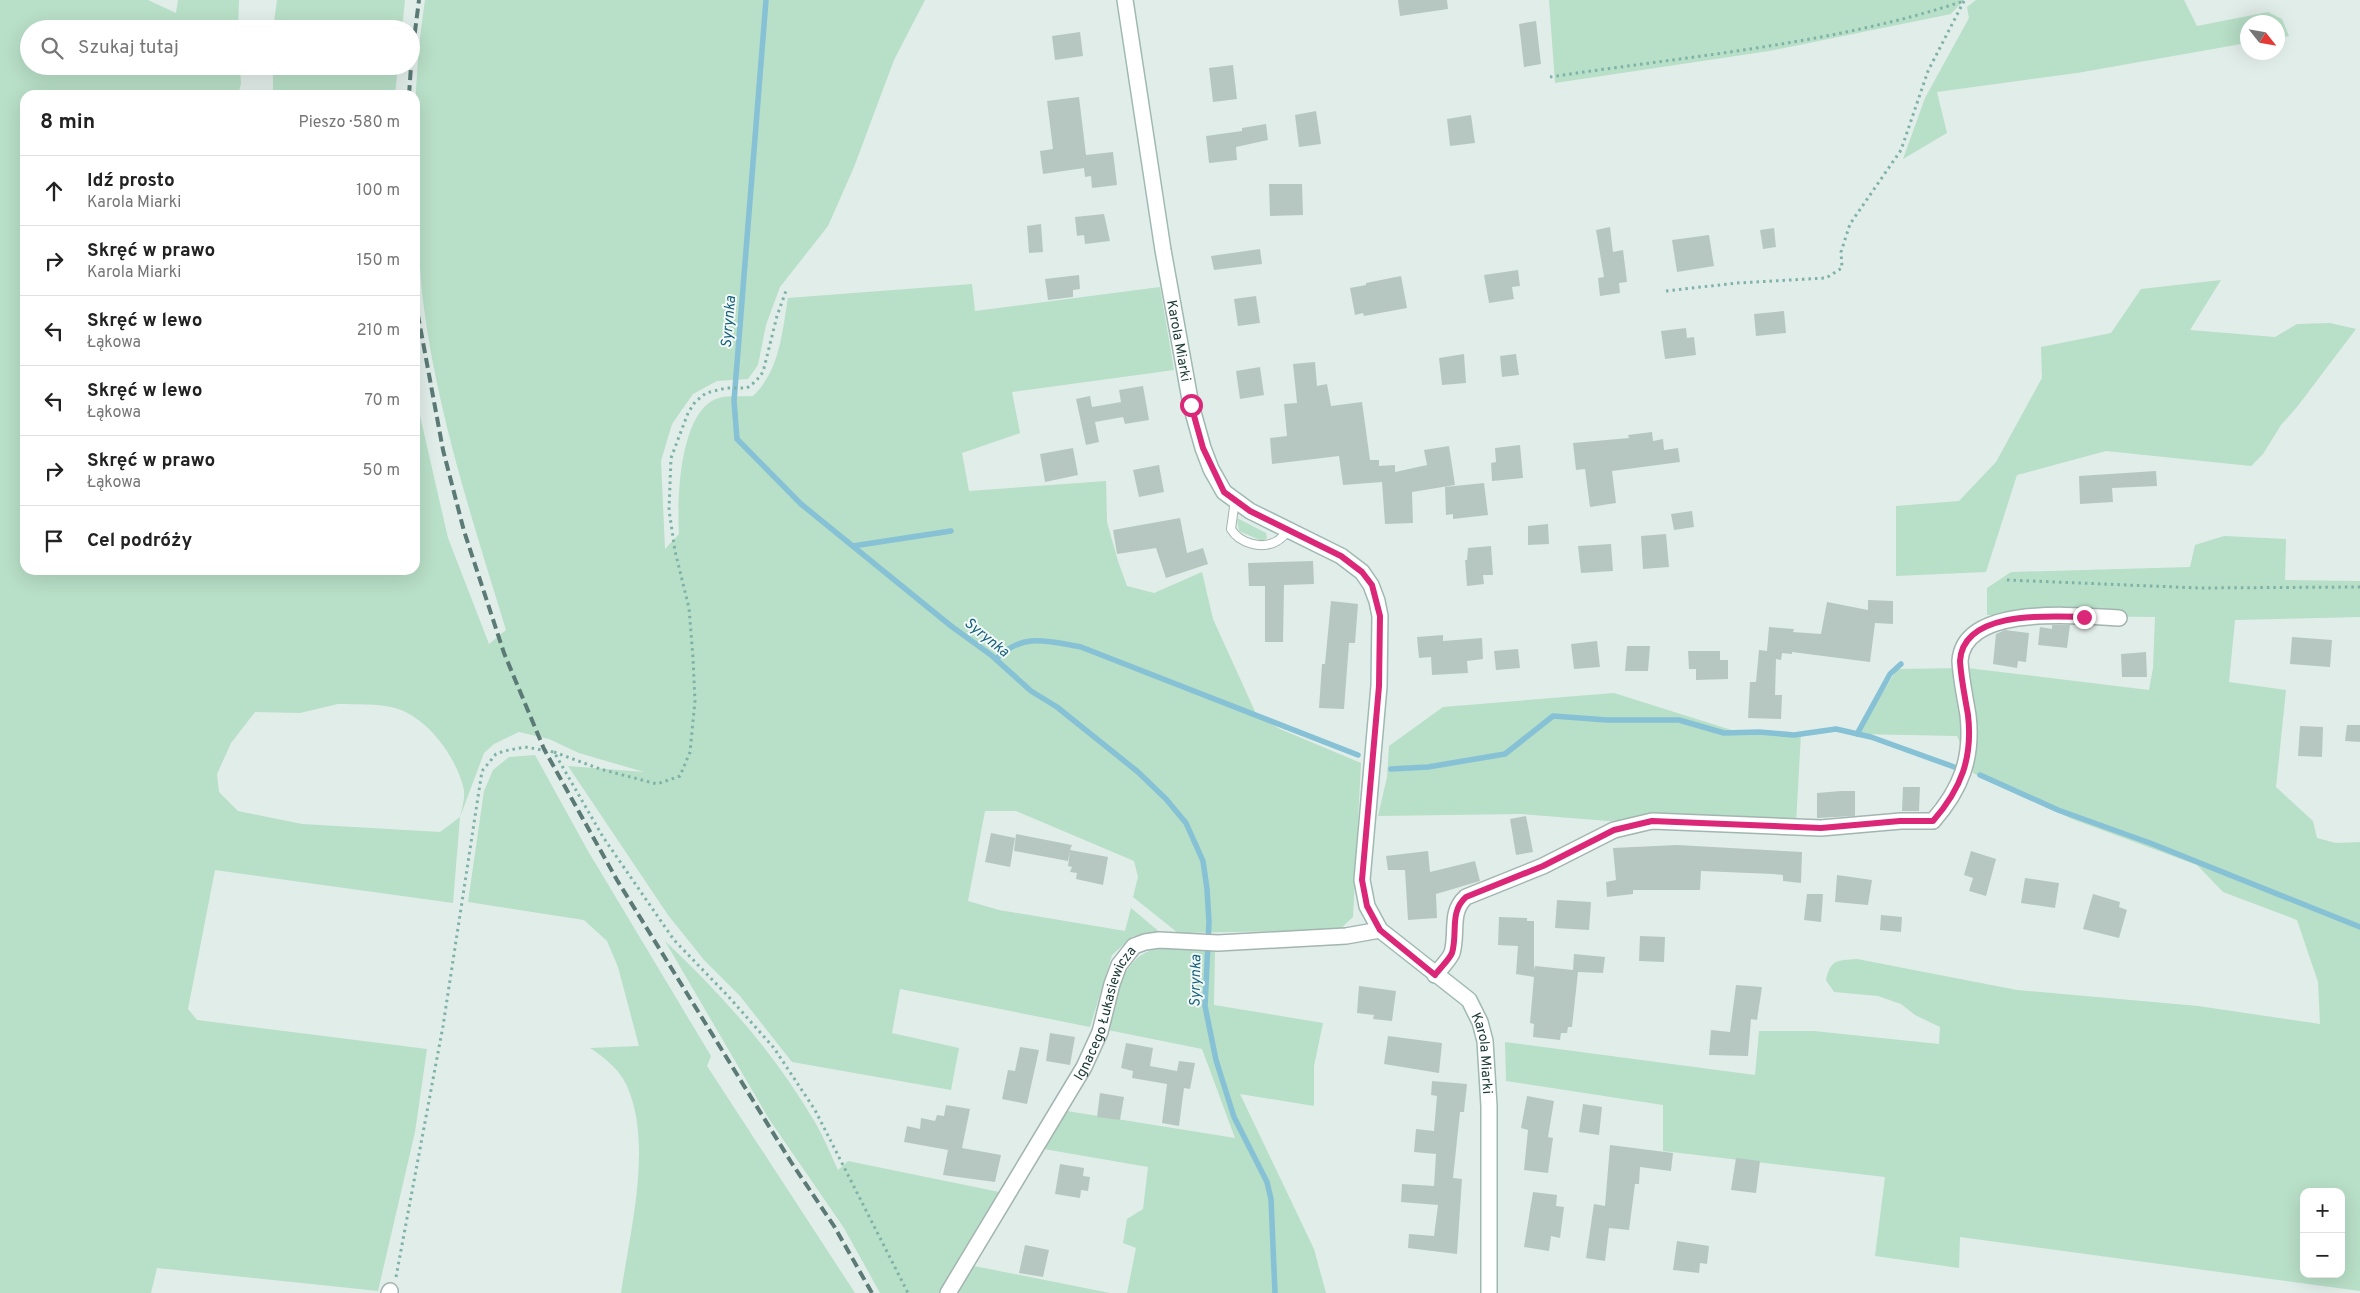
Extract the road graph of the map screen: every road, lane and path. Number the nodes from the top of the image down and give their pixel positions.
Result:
1 (1125, 0) edge
2 (1965, 0) edge
3 (1550, 77) dead end
4 (787, 288) dead end
5 (1666, 291) dead end
6 (1235, 500) junction
7 (1289, 531) junction
8 (2006, 580) dead end
9 (2360, 587) edge
10 (2119, 618) dead end
11 (554, 752) junction
12 (1380, 930) junction
13 (1435, 975) junction
14 (390, 1292) edge
15 (908, 1293) edge
16 (948, 1293) edge
17 (1489, 1293) edge

1 - 6 street, Karola Miarki
2 - 3 path
2 - 5 path
4 - 11 path
6 - 7 street, Karola Miarki
6 - 7 lane
7 - 12 street, Karola Miarki
8 - 9 path
10 - 13 street
11 - 14 path
11 - 15 path
12 - 13 street, Karola Miarki
12 - 16 street, Ignacego Łukasiewicza
13 - 17 street, Karola Miarki

